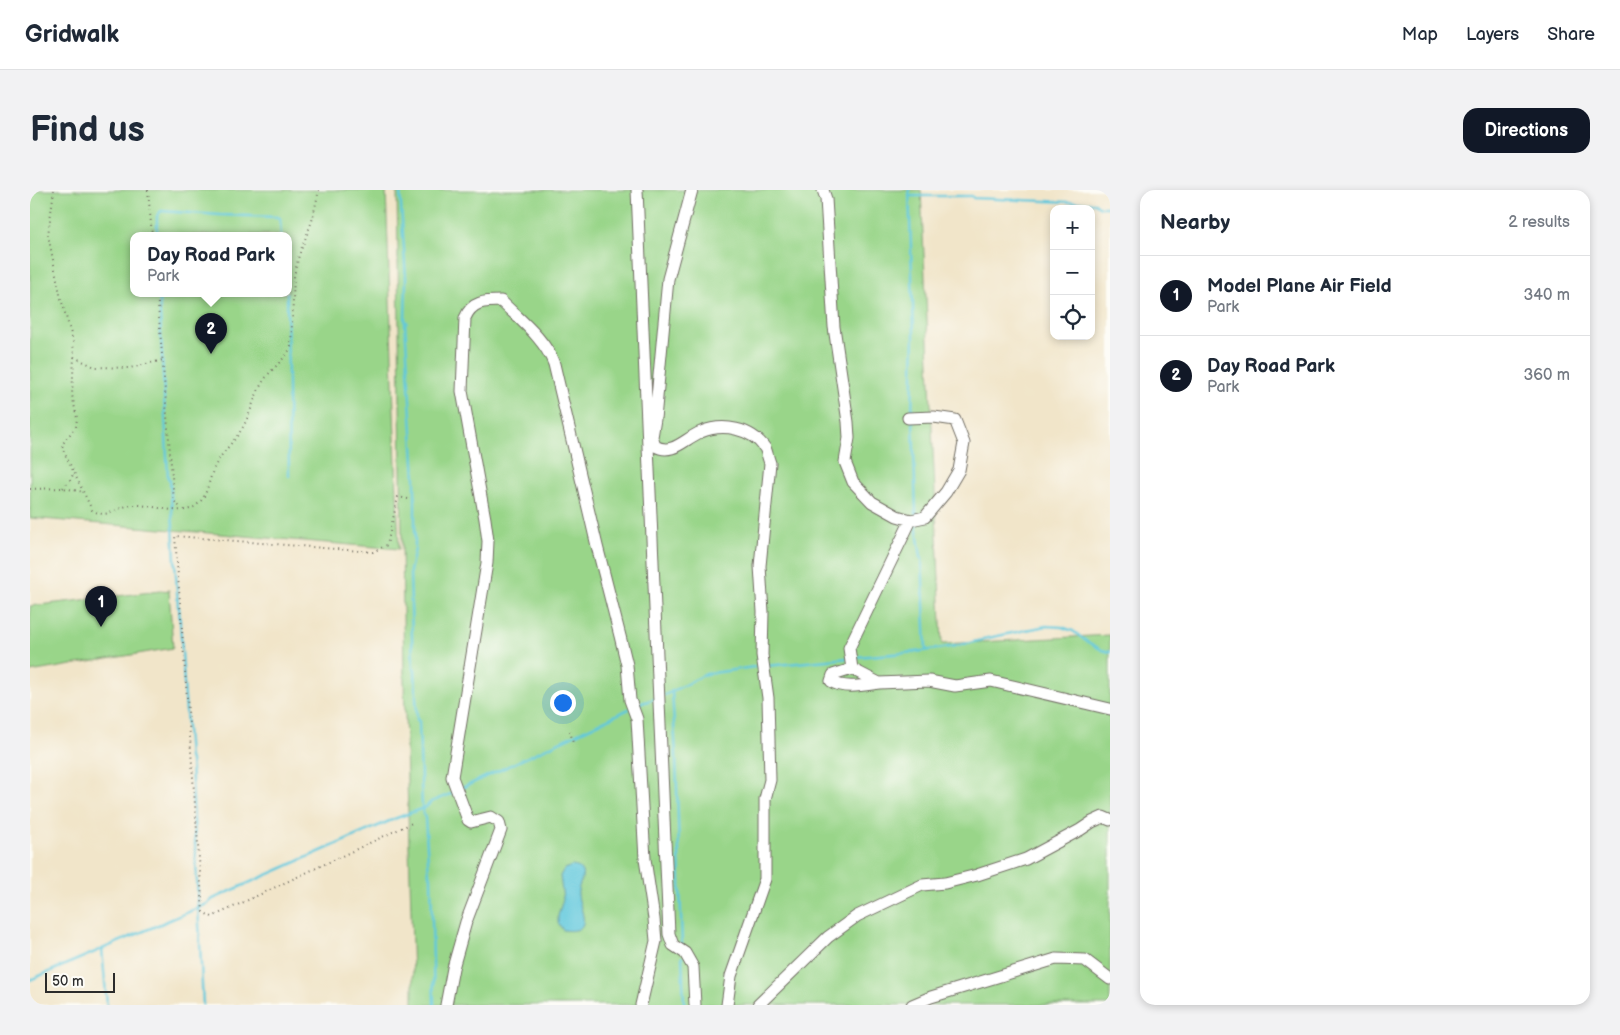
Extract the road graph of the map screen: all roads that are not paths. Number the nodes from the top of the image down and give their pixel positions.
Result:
1 (637, 190) edge
2 (692, 190) edge
3 (823, 190) edge
4 (912, 418) dead end
5 (911, 520) junction
6 (851, 666) junction
7 (879, 683) junction
8 (1110, 709) edge
9 (1110, 820) edge
10 (1110, 978) edge
11 (446, 1005) edge
12 (641, 1005) edge
13 (695, 1005) edge
14 (727, 1005) edge
15 (758, 1005) edge
16 (912, 1005) edge

1 - 13 lane
2 - 14 lane
3 - 5 lane
4 - 5 lane
5 - 6 lane
6 - 7 lane
6 - 7 lane
7 - 8 lane
9 - 15 lane
10 - 16 lane
11 - 12 lane

